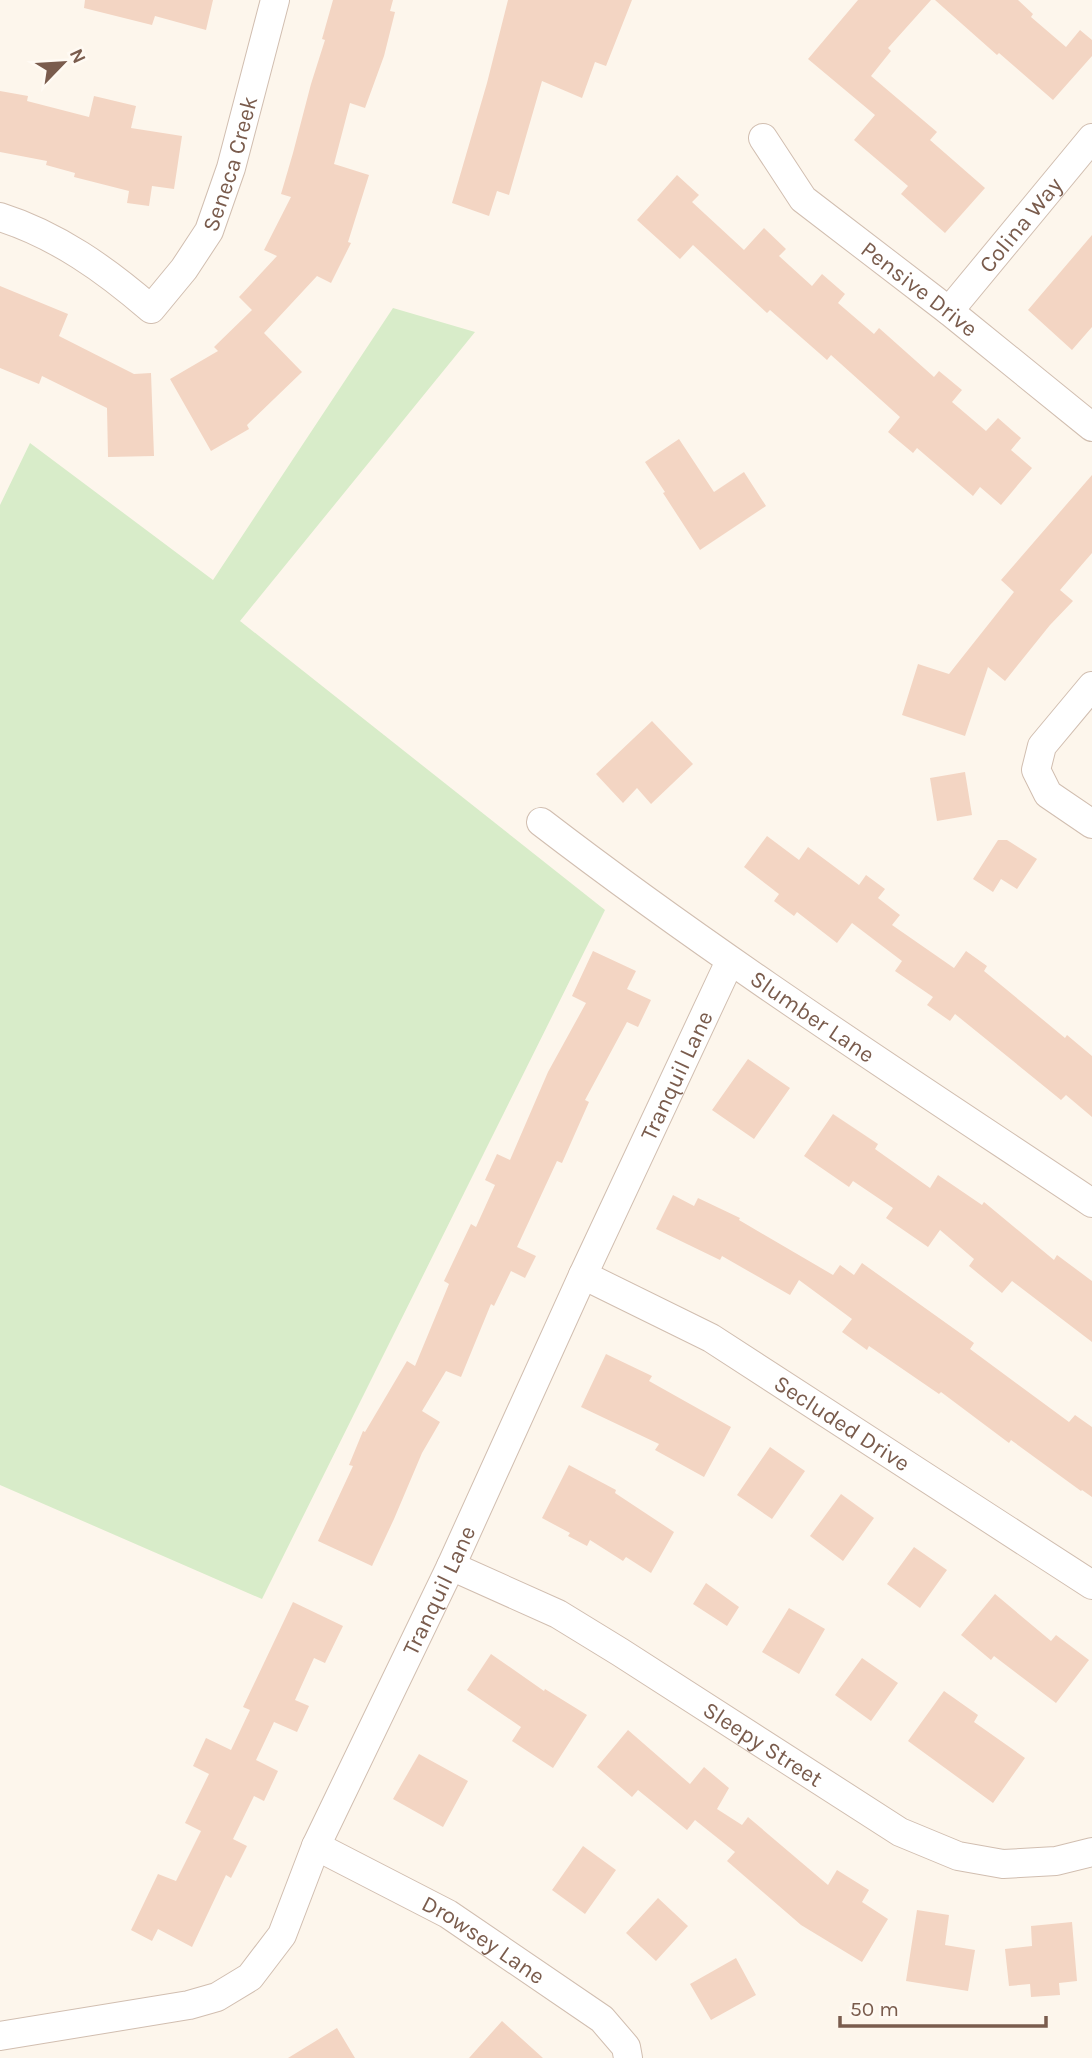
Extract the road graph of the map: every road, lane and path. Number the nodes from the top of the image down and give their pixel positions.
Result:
1 (275, 0) edge
2 (763, 138) dead end
3 (1092, 138) edge
4 (0, 218) edge
5 (949, 311) junction
6 (1092, 427) edge
7 (1092, 685) edge
8 (541, 821) dead end
9 (1092, 824) edge
10 (730, 961) junction
11 (1092, 1203) edge
12 (583, 1275) junction
13 (451, 1566) junction
14 (1092, 1585) edge
15 (316, 1846) junction
16 (1092, 1852) edge
17 (0, 2036) edge
18 (628, 2058) edge

1 - 4 street, Seneca Creek
2 - 5 street, Pensive Drive
3 - 5 street, Colina Way
5 - 6 street, Pensive Drive
7 - 9 street
8 - 10 street, Slumber Lane
10 - 11 street, Slumber Lane
10 - 12 street, Tranquil Lane
12 - 13 street, Tranquil Lane
12 - 14 street, Secluded Drive
13 - 15 street, Tranquil Lane
13 - 16 street, Sleepy Street
15 - 17 street, Tranquil Lane
15 - 18 street, Drowsey Lane

